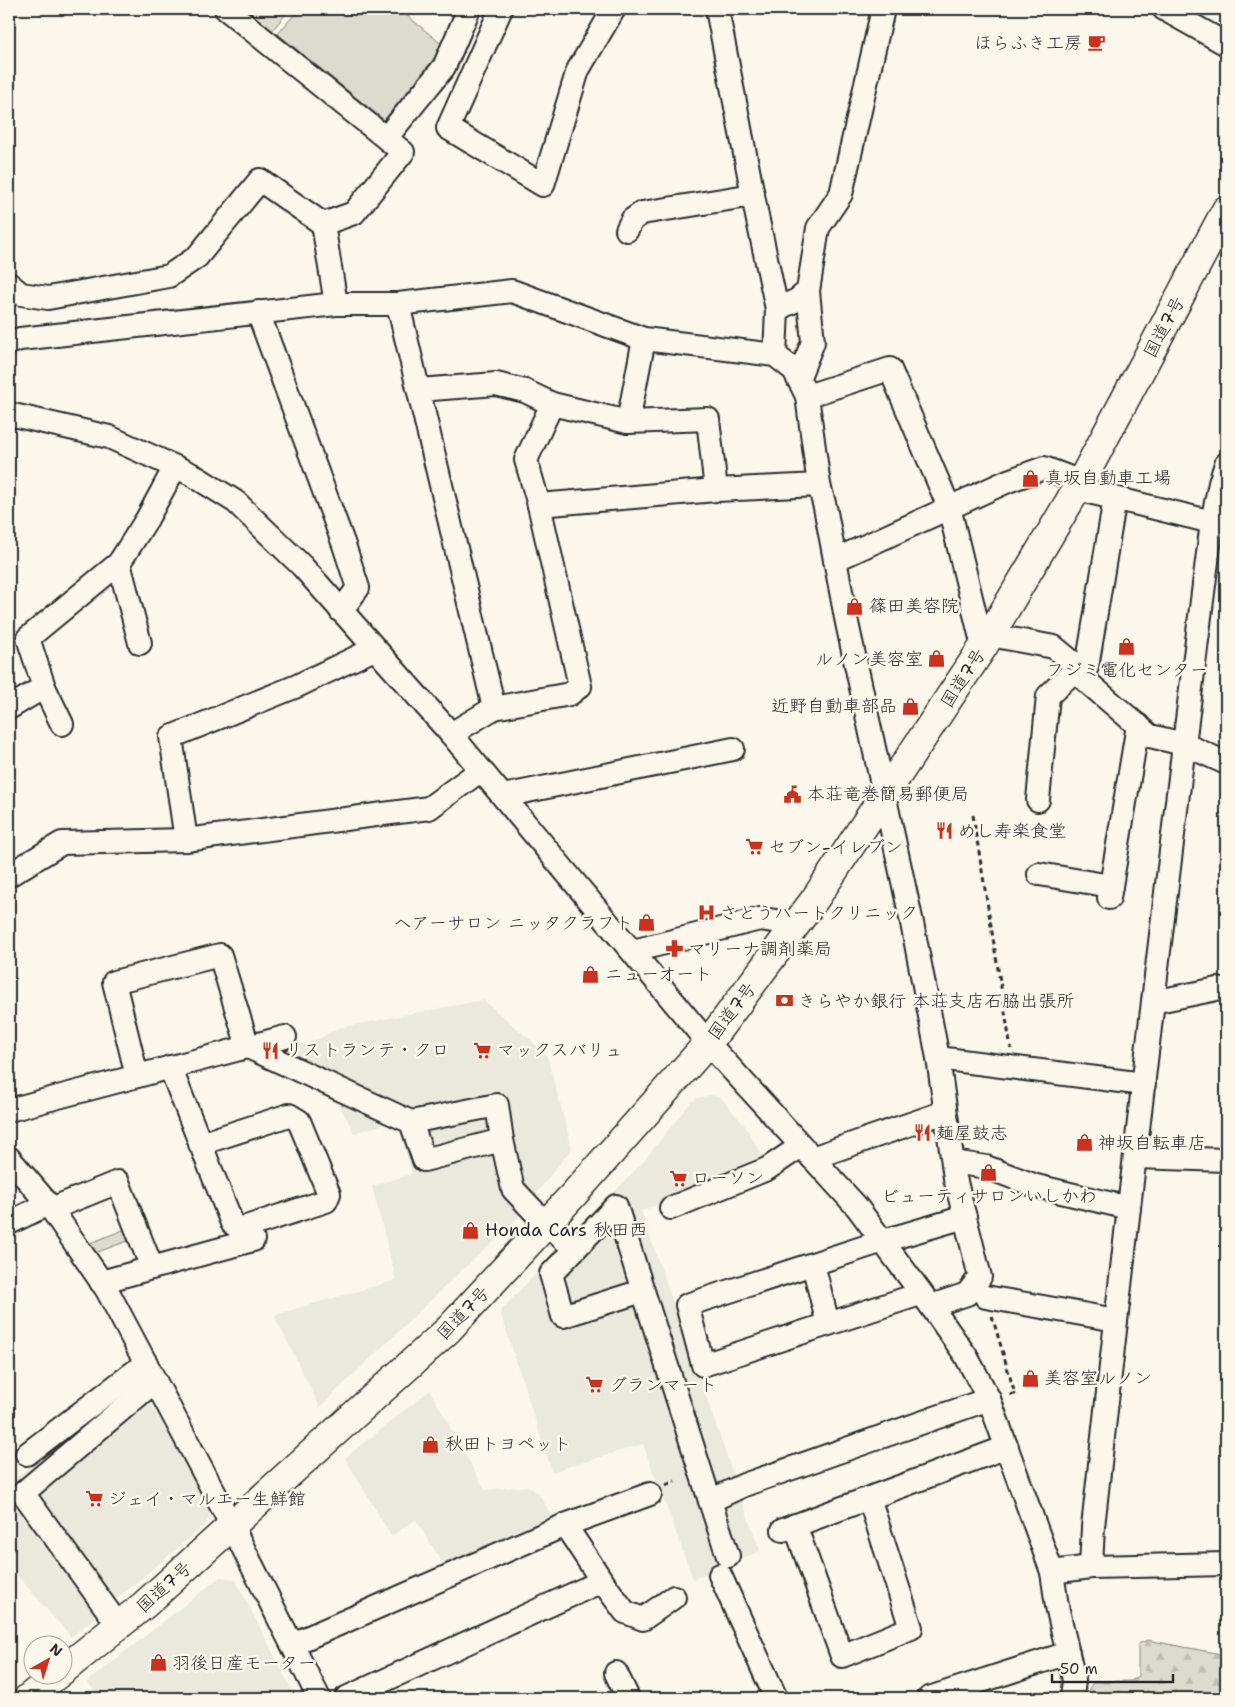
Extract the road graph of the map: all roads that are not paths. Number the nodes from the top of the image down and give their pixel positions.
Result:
1 (226, 9) edge
2 (469, 9) edge
3 (501, 9) edge
4 (614, 9) edge
5 (717, 9) edge
6 (883, 9) edge
7 (1164, 9) edge
8 (1226, 44) edge
9 (386, 138) junction
10 (753, 195) junction
11 (1226, 210) edge
12 (323, 224) junction
13 (627, 230) dead end
14 (9, 284) edge
15 (808, 291) junction
16 (336, 304) junction
17 (398, 304) junction
18 (777, 309) junction
19 (258, 312) junction
20 (644, 339) junction
21 (9, 343) edge
22 (775, 355) junction
23 (803, 387) junction
24 (419, 390) junction
25 (552, 404) junction
26 (9, 414) edge
27 (628, 422) junction
28 (175, 467) junction
29 (1224, 478) edge
30 (819, 485) junction
31 (1079, 486) junction
32 (716, 490) junction
33 (1115, 498) junction
34 (539, 505) junction
35 (949, 507) junction
36 (1212, 522) junction
37 (835, 560) junction
38 (119, 563) junction
39 (341, 611) junction
40 (986, 641) junction
41 (140, 642) dead end
42 (374, 649) junction
43 (1080, 670) junction
44 (44, 687) junction
45 (9, 708) edge
46 (494, 708) junction
47 (62, 724) dead end
48 (1138, 725) junction
49 (451, 734) junction
50 (1184, 744) junction
51 (733, 748) dead end
52 (1226, 763) edge
53 (481, 770) junction
54 (503, 796) junction
55 (885, 796) junction
56 (1038, 800) dead end
57 (186, 840) junction
58 (1039, 874) dead end
59 (9, 875) edge
60 (796, 924) junction
61 (633, 951) junction
62 (1226, 991) edge
63 (1153, 1002) junction
64 (285, 1037) dead end
65 (708, 1043) junction
66 (248, 1046) junction
67 (938, 1058) junction
68 (170, 1067) junction
69 (138, 1076) junction
70 (1144, 1084) junction
71 (9, 1110) edge
72 (945, 1112) junction
73 (411, 1122) junction
74 (502, 1140) junction
75 (200, 1144) junction
76 (806, 1152) junction
77 (1135, 1157) junction
78 (9, 1158) edge
79 (1226, 1160) edge
80 (953, 1162) junction
81 (49, 1206) junction
82 (671, 1208) dead end
83 (1129, 1208) junction
84 (965, 1217) junction
85 (9, 1223) edge
86 (546, 1224) junction
87 (253, 1240) dead end
88 (883, 1241) junction
89 (575, 1249) junction
90 (813, 1264) junction
91 (152, 1268) junction
92 (101, 1282) junction
93 (642, 1291) junction
94 (986, 1297) road end
95 (926, 1300) junction
96 (1116, 1320) junction
97 (828, 1324) junction
98 (150, 1372) junction
99 (989, 1399) junction
100 (1007, 1447) junction
101 (28, 1454) dead end
102 (650, 1494) dead end
103 (869, 1498) junction
104 (710, 1502) junction
105 (566, 1525) junction
106 (232, 1526) junction
107 (1226, 1564) edge
108 (1091, 1567) junction
109 (1052, 1572) junction
110 (602, 1581) junction
111 (674, 1597) dead end
112 (119, 1626) junction
113 (293, 1644) junction
114 (1068, 1653) junction
115 (72, 1663) edge
116 (616, 1673) dead end
117 (46, 1684) edge
118 (28, 1698) edge
119 (319, 1698) edge
120 (346, 1698) edge
121 (628, 1698) edge
122 (776, 1698) edge
123 (929, 1698) edge
124 (1072, 1698) edge

1 - 9 street
2 - 9 street
3 - 4 street
5 - 10 street
6 - 15 street
7 - 8 street
9 - 12 street
10 - 13 street
10 - 18 street
11 - 31 highway, 国道7号
12 - 14 street
12 - 16 street
15 - 18 street
15 - 23 street
16 - 17 street
16 - 19 street
17 - 20 street
17 - 24 street
18 - 22 street
19 - 21 street
19 - 39 street
20 - 22 street
20 - 27 street
22 - 23 street
23 - 30 street
23 - 35 street
24 - 25 street
24 - 46 street
25 - 27 street
25 - 34 street
26 - 28 street
27 - 32 street
28 - 38 street
28 - 39 street
29 - 36 street
30 - 32 street
30 - 37 street
31 - 33 street
31 - 35 street
31 - 40 highway, 国道7号
32 - 34 street
33 - 36 street
33 - 43 street
34 - 46 street
35 - 37 street
35 - 40 street
36 - 50 street
37 - 55 street
38 - 41 street
38 - 44 street
39 - 42 street
40 - 43 street
40 - 55 highway, 国道7号
42 - 49 street
42 - 57 street
43 - 48 street
43 - 56 street
44 - 45 street
44 - 47 street
46 - 49 street
48 - 50 street
48 - 58 street
49 - 53 street
50 - 52 street
50 - 63 street
51 - 54 street
53 - 54 street
53 - 57 street
54 - 61 street
55 - 60 highway, 国道7号
55 - 67 street
57 - 59 street
60 - 61 street
60 - 65 highway, 国道7号
61 - 65 street
62 - 63 street
63 - 70 street
64 - 66 street
65 - 76 street
65 - 86 highway, 国道7号
66 - 68 street
66 - 69 street
66 - 73 street
67 - 70 street
67 - 72 street
68 - 69 street
68 - 75 street
69 - 71 street
70 - 77 street
72 - 76 street
72 - 80 street
73 - 74 street
73 - 74 street
74 - 86 street
75 - 75 street
76 - 82 street
76 - 88 street
77 - 79 street
77 - 83 street
78 - 81 street
80 - 83 street
80 - 84 street
81 - 85 street
81 - 91 street
81 - 92 street
83 - 96 street
84 - 88 street
84 - 95 street
86 - 89 street
86 - 106 highway, 国道7号
87 - 91 street
88 - 90 street
88 - 95 street
89 - 93 street
89 - 93 street
90 - 97 street
90 - 97 street
91 - 92 street
92 - 98 street
93 - 104 street
94 - 96 street
95 - 97 street
95 - 99 street
96 - 108 street
98 - 101 street
98 - 106 street
98 - 112 street
99 - 100 street
99 - 104 street
100 - 103 street
100 - 109 street
102 - 105 street
103 - 103 street
104 - 122 street
105 - 110 street
105 - 113 street
106 - 112 highway, 国道7号
106 - 113 street
107 - 108 street
108 - 109 street
109 - 114 street
110 - 111 street
110 - 120 street
112 - 115 highway, 国道7号
113 - 119 street
114 - 123 street
114 - 124 street
116 - 121 street
117 - 118 highway

